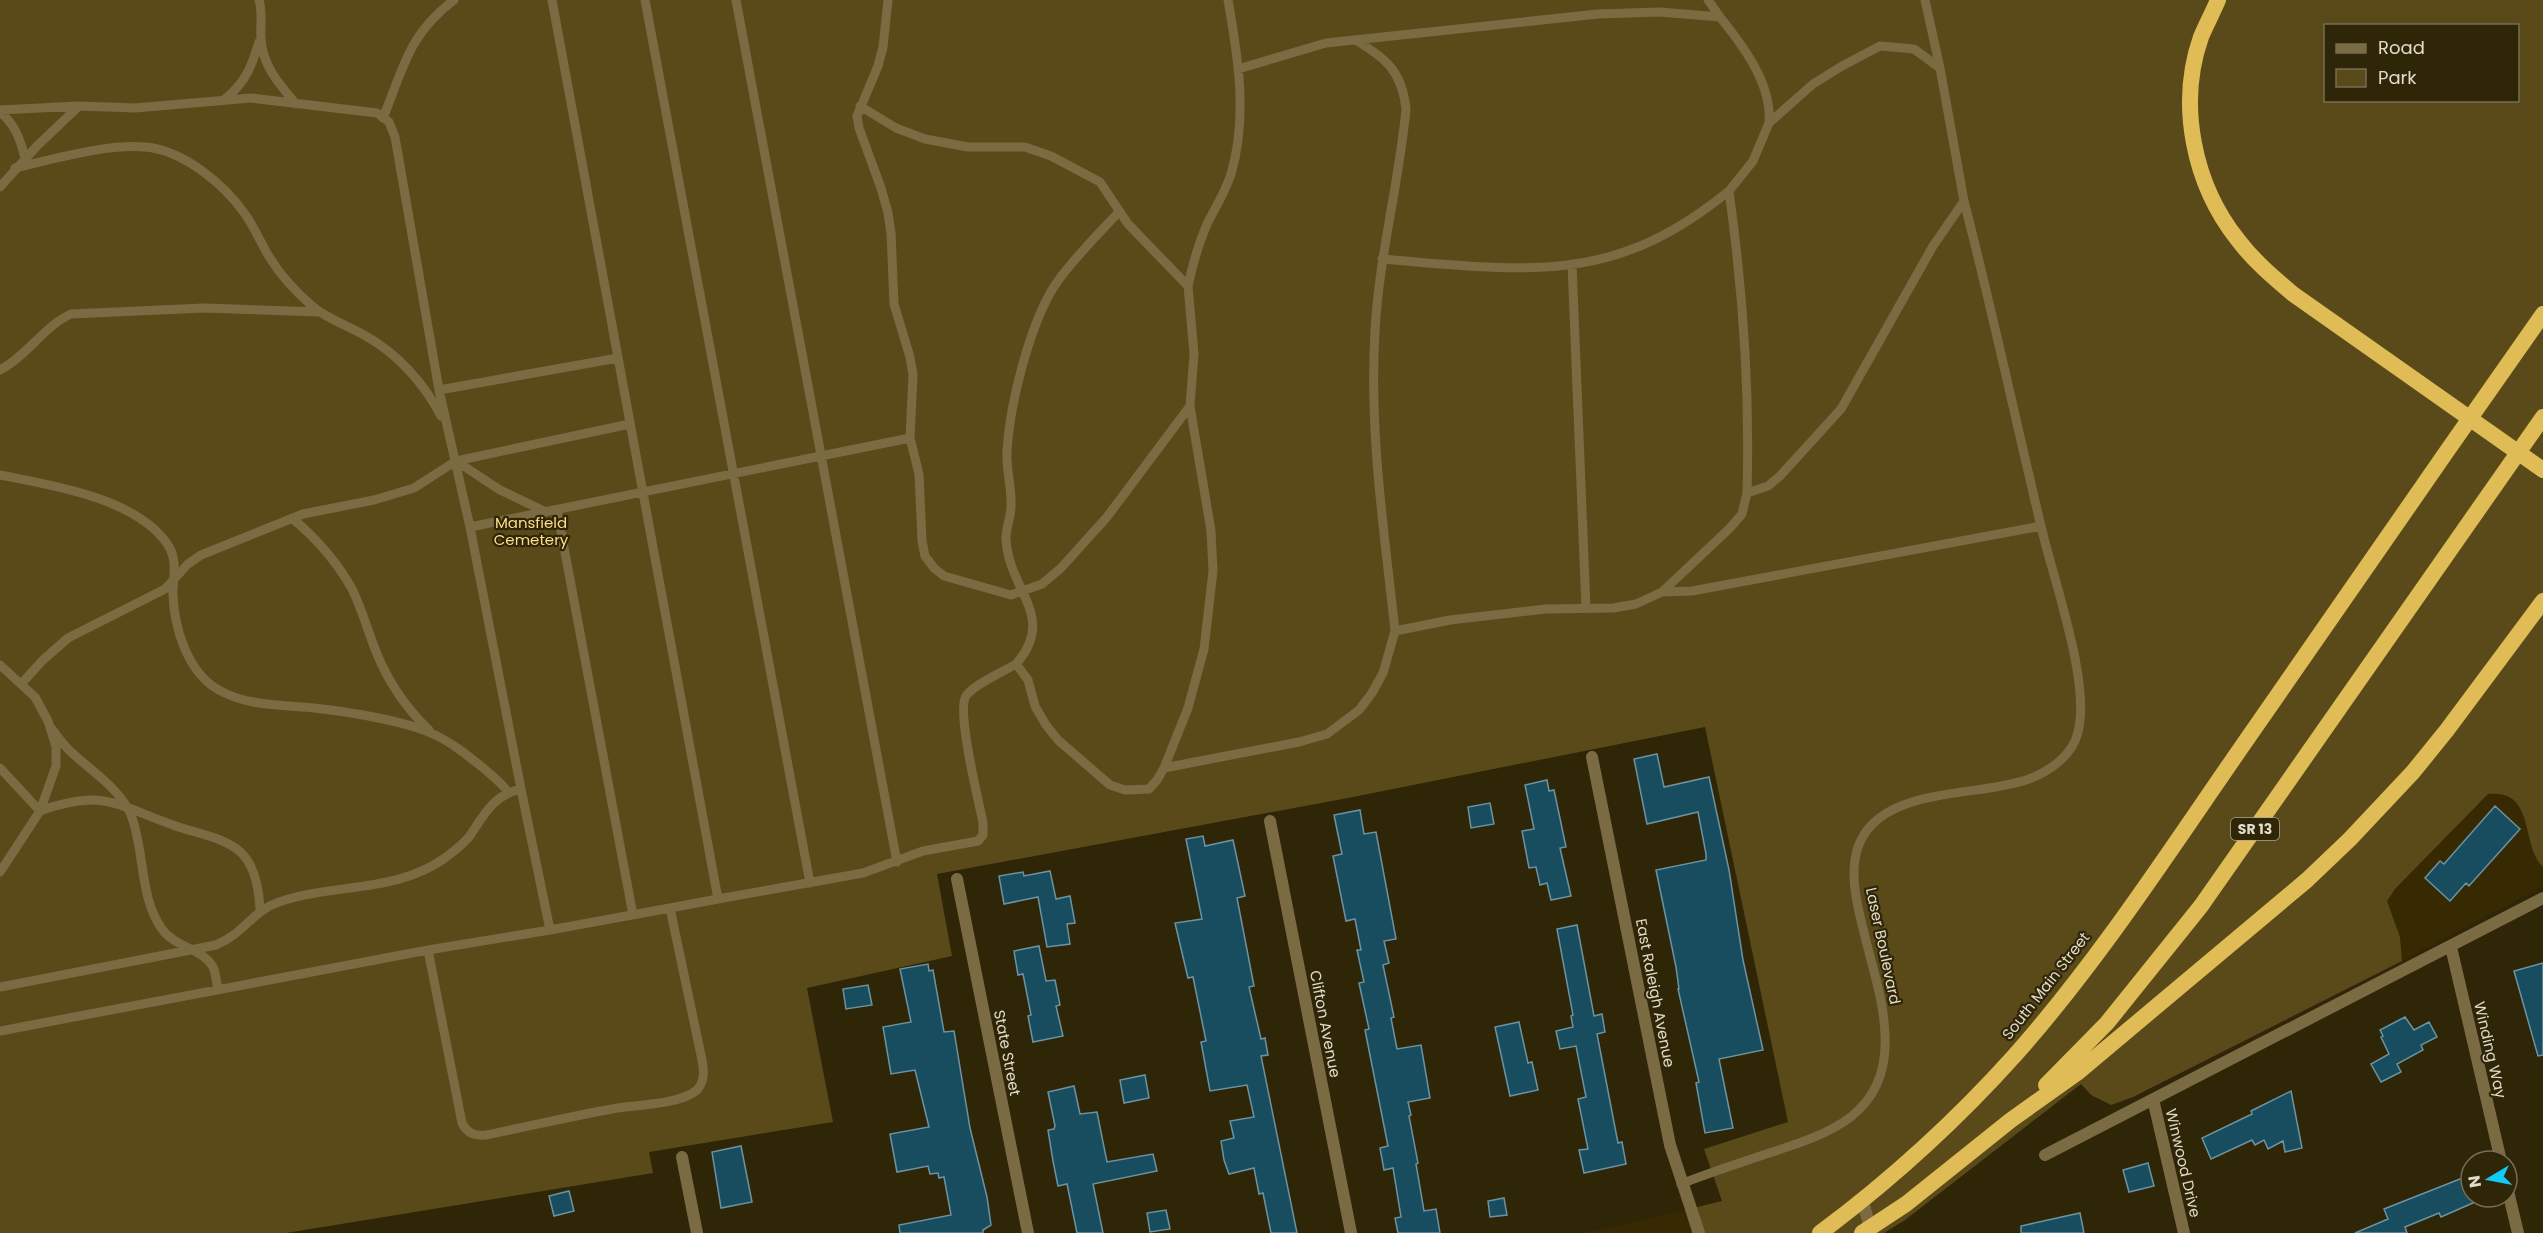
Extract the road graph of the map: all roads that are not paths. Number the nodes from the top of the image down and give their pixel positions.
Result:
1 (259, 0) edge
2 (454, 0) edge
3 (552, 0) edge
4 (645, 0) edge
5 (736, 0) edge
6 (888, 0) edge
7 (1708, 0) edge
8 (1925, 0) edge
9 (2218, 0) edge
10 (1230, 1) edge
11 (1720, 17) junction
12 (261, 36) junction
13 (1357, 41) junction
14 (1940, 68) junction
15 (1238, 69) junction
16 (226, 98) junction
17 (296, 104) junction
18 (79, 106) junction
19 (860, 106) junction
20 (0, 111) edge
21 (383, 118) junction
22 (1769, 123) junction
23 (25, 158) junction
24 (15, 168) junction
25 (0, 187) edge
26 (1729, 191) junction
27 (1964, 201) junction
28 (1118, 213) junction
29 (1382, 259) junction
30 (1572, 264) junction
31 (1188, 286) junction
32 (2543, 299) edge
33 (320, 312) junction
34 (2543, 314) edge
35 (2513, 357) junction
36 (618, 358) junction
37 (0, 370) edge
38 (439, 390) junction
39 (1190, 406) junction
40 (2543, 417) edge
41 (630, 424) junction
42 (448, 429) junction
43 (910, 438) junction
44 (822, 455) junction
45 (456, 461) junction
46 (2543, 470) edge
47 (0, 475) edge
48 (734, 475) junction
49 (643, 493) junction
50 (1747, 493) junction
51 (551, 511) junction
52 (292, 518) junction
53 (2041, 526) junction
54 (470, 527) junction
55 (174, 580) junction
56 (1022, 592) junction
57 (1662, 592) junction
58 (2543, 601) edge
59 (1586, 608) junction
60 (1395, 631) junction
61 (1016, 664) junction
62 (0, 665) edge
63 (21, 684) junction
64 (50, 727) junction
65 (433, 734) junction
66 (1592, 757) dead end
67 (0, 768) edge
68 (1164, 768) junction
69 (521, 789) junction
70 (508, 792) junction
71 (126, 805) junction
72 (40, 811) junction
73 (1270, 820) dead end
74 (897, 862) junction
75 (0, 872) edge
76 (957, 879) dead end
77 (810, 883) junction
78 (2543, 898) edge
79 (718, 899) junction
80 (670, 908) junction
81 (260, 909) junction
82 (633, 915) junction
83 (550, 930) junction
84 (2451, 946) junction
85 (192, 950) junction
86 (428, 950) junction
87 (0, 987) edge
88 (218, 989) junction
89 (0, 1031) edge
90 (2153, 1099) junction
91 (2011, 1120) junction
92 (2498, 1149) edge
93 (2045, 1155) dead end
94 (682, 1157) dead end
95 (1681, 1184) junction
96 (1863, 1201) junction
97 (2512, 1209) edge
98 (1868, 1231) edge
99 (697, 1233) edge
100 (1028, 1233) edge
101 (1351, 1233) edge
102 (1699, 1233) edge
103 (1820, 1233) edge
104 (2184, 1233) edge
105 (2518, 1233) edge

1 - 12 lane
2 - 21 lane
3 - 36 lane
4 - 48 lane
5 - 44 lane
6 - 19 lane
7 - 11 lane
8 - 14 lane, Laser Boulevard
9 - 46 highway
10 - 15 lane
11 - 13 lane
11 - 22 lane
12 - 16 lane
12 - 17 lane
13 - 15 lane
13 - 29 lane
14 - 22 lane
14 - 27 lane, Laser Boulevard
15 - 31 lane
16 - 17 lane
16 - 18 lane
17 - 21 lane
18 - 20 lane
18 - 23 lane
19 - 28 lane
19 - 43 lane
20 - 23 lane
21 - 38 lane
22 - 26 lane
23 - 24 lane
24 - 25 lane
24 - 33 lane
26 - 30 lane
26 - 50 lane
27 - 50 lane
27 - 53 lane, Laser Boulevard
28 - 31 lane
28 - 56 lane
29 - 30 lane
29 - 60 lane
30 - 59 lane
31 - 39 lane
32 - 35 highway
33 - 37 lane
33 - 42 lane
34 - 35 highway
35 - 96 highway, South Main Street
36 - 38 lane
36 - 41 lane
38 - 42 lane
39 - 56 lane
39 - 68 lane
40 - 91 highway, SR 13
41 - 45 lane
41 - 49 lane
42 - 45 lane
43 - 44 lane
43 - 56 lane
44 - 48 lane
44 - 74 lane
45 - 51 lane
45 - 52 lane
45 - 54 lane
47 - 55 lane
48 - 49 lane
48 - 77 lane
49 - 51 lane
49 - 79 lane
50 - 57 lane
51 - 54 lane
51 - 82 lane
52 - 55 lane
52 - 65 lane
53 - 57 lane
53 - 95 lane, Laser Boulevard
54 - 69 lane
55 - 63 lane
55 - 65 lane
56 - 61 lane
57 - 59 lane
58 - 91 highway
59 - 60 lane
60 - 68 lane
61 - 68 lane
61 - 74 lane
62 - 63 lane
63 - 64 lane
64 - 71 lane
64 - 72 lane
65 - 70 lane
66 - 95 street, East Raleigh Avenue
67 - 72 lane
69 - 70 lane
69 - 83 lane
70 - 81 lane
71 - 72 lane
71 - 81 lane
71 - 85 lane
72 - 75 lane
73 - 101 street, Clifton Avenue
74 - 77 lane
76 - 100 street, State Street
77 - 79 lane
78 - 84 street
79 - 80 lane
80 - 82 lane
80 - 86 lane
81 - 85 lane
82 - 83 lane
83 - 86 lane
84 - 90 street
84 - 92 street, Winding Way
85 - 87 lane
85 - 88 lane
86 - 88 lane
88 - 89 lane
90 - 93 street
90 - 104 street, Winwood Drive
91 - 98 highway, SR 13
94 - 99 street
95 - 102 street, East Raleigh Avenue
96 - 98 street
96 - 103 highway, South Main Street
97 - 105 street

